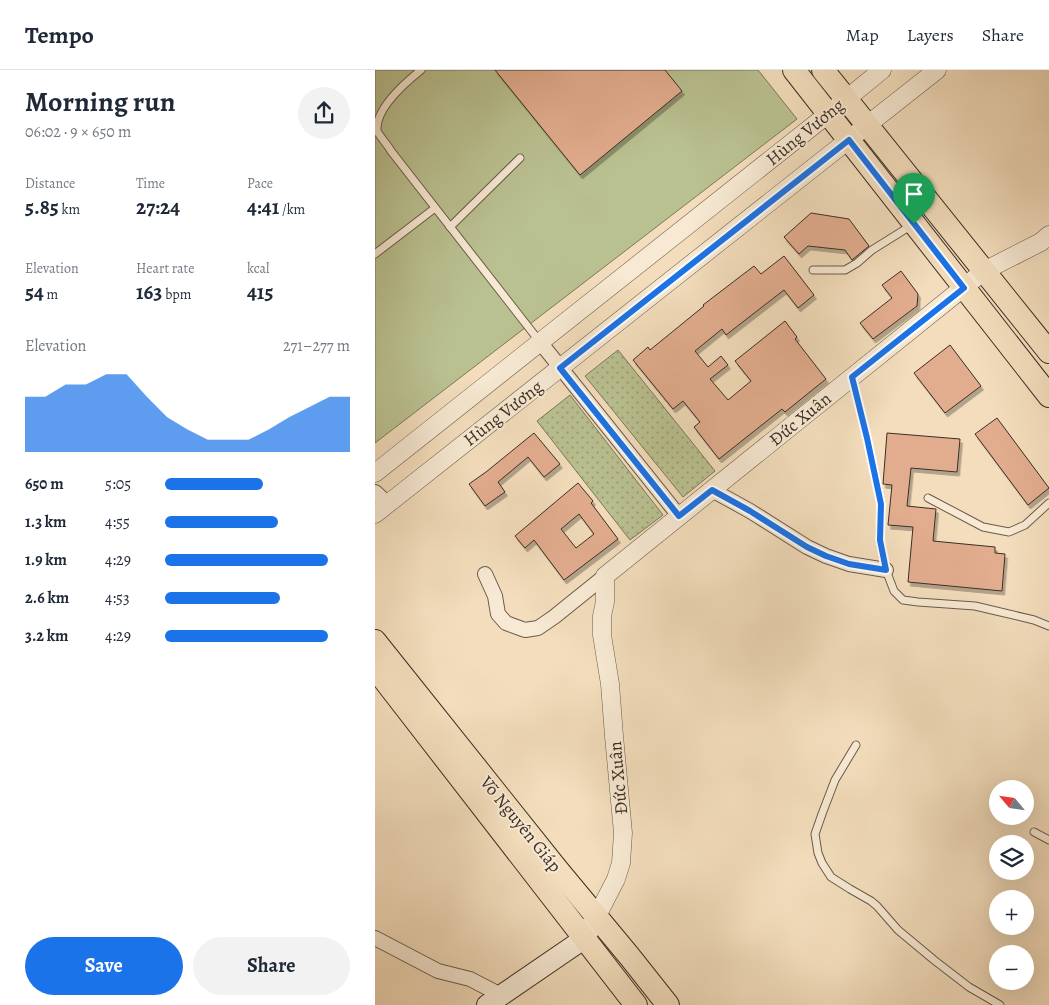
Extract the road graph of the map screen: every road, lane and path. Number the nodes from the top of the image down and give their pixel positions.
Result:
1 (421, 70) edge
2 (793, 70) edge
3 (823, 70) edge
4 (882, 70) edge
5 (937, 70) edge
6 (847, 99) junction
7 (828, 114) junction
8 (868, 125) junction
9 (849, 140) junction
10 (519, 158) dead end
11 (435, 208) junction
12 (914, 224) junction
13 (450, 227) junction
14 (1049, 235) edge
15 (375, 254) edge
16 (813, 270) dead end
17 (984, 271) junction
18 (964, 288) junction
19 (539, 342) junction
20 (1049, 352) edge
21 (560, 368) junction
22 (852, 377) junction
23 (1049, 396) edge
24 (375, 473) edge
25 (712, 490) junction
26 (375, 492) edge
27 (928, 498) dead end
28 (1049, 503) edge
29 (381, 509) edge
30 (679, 516) junction
31 (886, 570) junction
32 (485, 574) dead end
33 (605, 576) junction
34 (1049, 626) edge
35 (375, 641) edge
36 (375, 668) edge
37 (856, 745) dead end
38 (1034, 832) dead end
39 (1049, 840) edge
40 (597, 916) junction
41 (375, 938) edge
42 (585, 938) junction
43 (494, 1000) edge
44 (636, 1005) edge
45 (668, 1005) edge
46 (1000, 1005) edge

1 - 11 lane
2 - 7 main road
3 - 6 main road
4 - 6 street, Hùng Vương
5 - 8 street, Hùng Vương
6 - 7 street, Hùng Vương
6 - 8 main road
7 - 9 main road
7 - 19 street, Hùng Vương
8 - 9 street, Hùng Vương
8 - 17 main road
9 - 12 main road
9 - 21 street, Hùng Vương
10 - 13 lane
11 - 13 lane
11 - 15 lane
12 - 16 lane
12 - 18 main road
13 - 19 lane
14 - 17 street, Đức Xuân
17 - 18 street, Đức Xuân
17 - 20 main road
18 - 22 street, Đức Xuân
18 - 23 main road
19 - 21 street
19 - 24 street, Hùng Vương
21 - 29 street, Hùng Vương
21 - 30 street
22 - 25 street, Đức Xuân
22 - 31 lane
25 - 30 street, Đức Xuân
25 - 31 street
26 - 29 street
27 - 28 lane
30 - 33 street, Đức Xuân
31 - 34 lane
32 - 33 street, Đức Xuân
33 - 40 street, Đức Xuân
35 - 40 main road, Võ Nguyên Giáp
36 - 42 main road, Võ Nguyên Giáp
37 - 46 lane
38 - 39 lane
40 - 42 main road
40 - 45 main road, Võ Nguyên Giáp
41 - 43 street
42 - 43 main road
42 - 44 main road, Võ Nguyên Giáp

